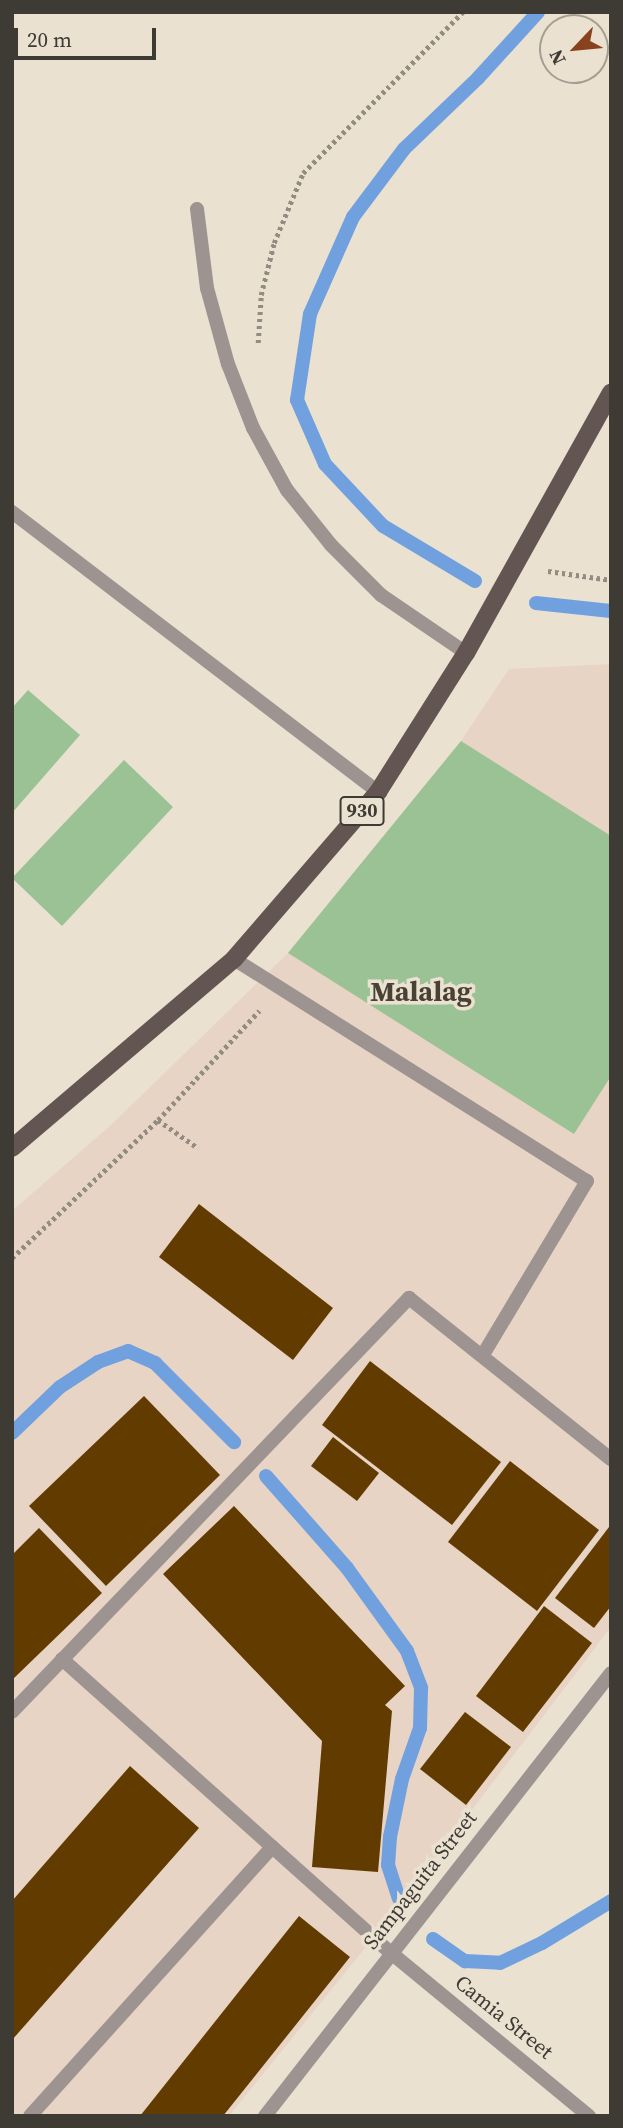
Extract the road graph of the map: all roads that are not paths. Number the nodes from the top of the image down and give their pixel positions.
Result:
1 (197, 209) dead end
2 (611, 393) edge
3 (12, 512) edge
4 (466, 653) junction
5 (378, 792) junction
6 (234, 959) junction
7 (12, 1148) edge
8 (483, 1355) junction
9 (611, 1459) edge
10 (62, 1659) junction
11 (611, 1673) edge
12 (12, 1712) edge
13 (272, 1847) junction
14 (390, 1952) junction
15 (30, 2116) edge
16 (265, 2116) edge
17 (589, 2116) edge

1 - 4 street
2 - 4 main road, 930
3 - 5 street
4 - 5 main road, 930
5 - 6 main road, 930
6 - 7 main road, 930
6 - 8 street
8 - 9 street
8 - 10 street
10 - 12 street
10 - 13 street, Camia Street
11 - 14 street, Sampaguita Street
13 - 14 street, Camia Street
13 - 15 street
14 - 16 street, Sampaguita Street
14 - 17 street, Camia Street

